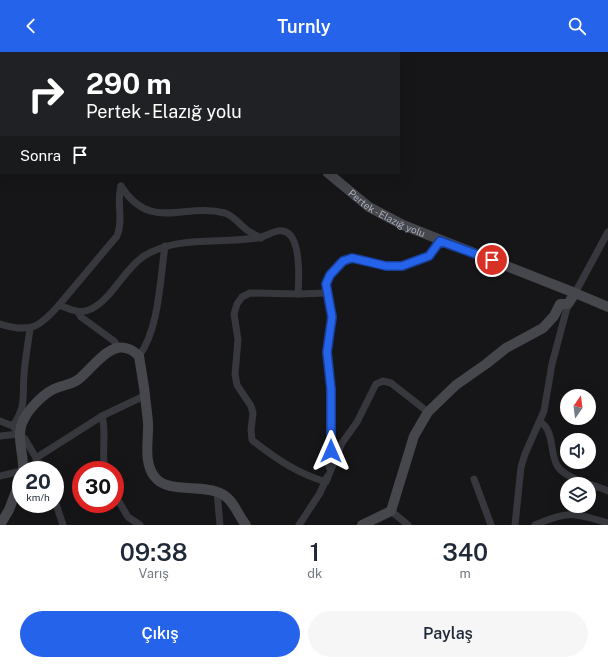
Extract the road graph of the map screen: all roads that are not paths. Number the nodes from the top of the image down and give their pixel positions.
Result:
1 (329, 174) edge
2 (608, 232) edge
3 (261, 238) junction
4 (440, 241) junction
5 (165, 246) junction
6 (327, 293) junction
7 (575, 293) junction
8 (298, 294) junction
9 (59, 304) junction
10 (568, 304) junction
11 (608, 307) edge
12 (78, 312) junction
13 (0, 324) edge
14 (30, 329) junction
15 (119, 348) junction
16 (139, 356) junction
17 (146, 395) junction
18 (428, 412) junction
19 (102, 416) junction
20 (0, 421) edge
21 (540, 422) junction
22 (16, 430) junction
23 (0, 436) edge
24 (36, 458) junction
25 (24, 461) edge
26 (38, 461) edge
27 (104, 461) edge
28 (12, 473) edge
29 (0, 476) edge
30 (474, 479) dead end
31 (326, 482) junction
32 (608, 491) edge
33 (217, 492) junction
34 (12, 502) edge
35 (124, 510) edge
36 (391, 511) junction
37 (59, 513) edge
38 (374, 522) edge
39 (401, 522) edge
40 (608, 523) edge
41 (0, 525) edge
42 (63, 525) edge
43 (140, 525) edge
44 (220, 525) edge
45 (246, 525) edge
46 (299, 525) edge
47 (362, 525) edge
48 (408, 525) edge
49 (491, 525) edge
50 (516, 525) edge
51 (535, 525) edge

1 - 4 street, Pertek - Elazığ yolu
2 - 7 street
3 - 5 street
3 - 8 street
3 - 9 street
4 - 6 street
4 - 7 street, Pertek - Elazığ yolu
5 - 12 street
5 - 16 street
6 - 8 street
6 - 31 street
7 - 10 street
7 - 11 street, Pertek - Elazığ yolu
8 - 31 street
9 - 12 street
9 - 14 street
10 - 18 street
10 - 21 street
12 - 15 street
13 - 14 street
14 - 22 street
15 - 16 street
15 - 22 street
16 - 17 street
17 - 19 street
17 - 33 street
18 - 31 street
18 - 36 street
19 - 24 street
19 - 27 street
20 - 22 street
21 - 32 street
21 - 50 street
22 - 23 street
22 - 24 street
22 - 25 street
24 - 26 street
28 - 29 street
30 - 49 street
31 - 46 street
33 - 44 street
33 - 45 street
34 - 41 street
35 - 43 street
36 - 38 street
36 - 39 street
37 - 42 street
38 - 47 street
39 - 48 street
40 - 51 street

